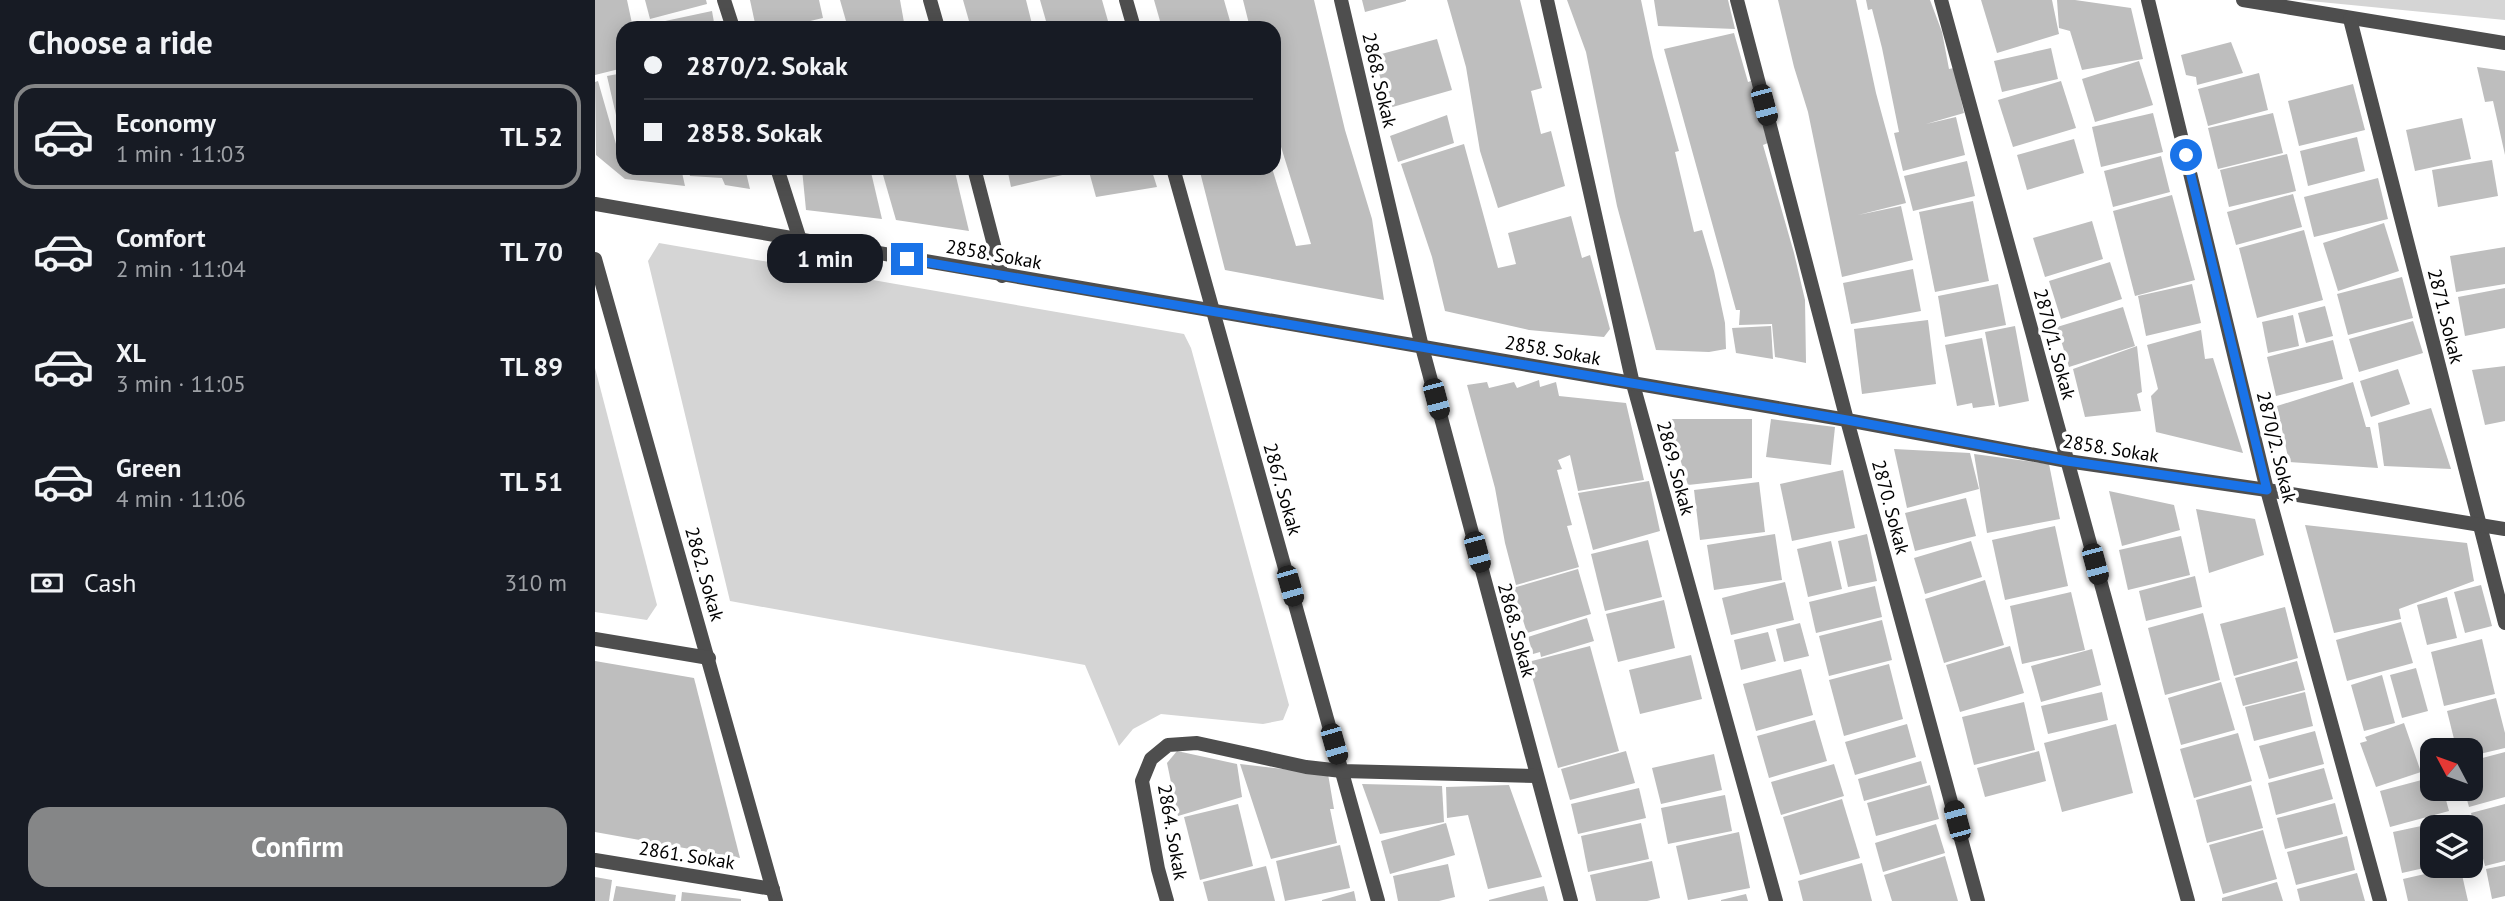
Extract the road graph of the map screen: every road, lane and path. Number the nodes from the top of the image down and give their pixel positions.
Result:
1 (724, 0) edge
2 (930, 0) edge
3 (1126, 0) edge
4 (1341, 0) edge
5 (1547, 0) edge
6 (1737, 0) edge
7 (1941, 0) edge
8 (2148, 0) edge
9 (2243, 0) edge
10 (2350, 19) junction
11 (731, 21) edge
12 (935, 21) edge
13 (1132, 21) edge
14 (2505, 43) edge
15 (779, 175) edge
16 (976, 175) edge
17 (1175, 175) edge
18 (595, 204) edge
19 (800, 240) junction
20 (595, 259) edge
21 (1002, 275) junction
22 (1213, 311) junction
23 (1422, 347) junction
24 (1633, 384) junction
25 (1847, 420) junction
26 (2067, 461) junction
27 (2267, 490) junction
28 (2480, 524) junction
29 (2505, 529) edge
30 (2505, 623) edge
31 (595, 639) edge
32 (709, 658) junction
33 (1342, 771) junction
34 (1536, 776) junction
35 (595, 860) edge
36 (775, 895) edge
37 (1167, 901) edge
38 (1378, 901) edge
39 (1571, 901) edge
40 (1776, 901) edge
41 (1978, 901) edge
42 (2188, 901) edge
43 (2380, 901) edge

1 - 11 street
2 - 12 street
3 - 13 street
4 - 23 street, 2868. Sokak
5 - 24 street, 2869. Sokak
6 - 25 street, 2870. Sokak
7 - 26 street, 2870/1. Sokak
8 - 27 street, 2870/2. Sokak
9 - 10 street
10 - 14 street
10 - 28 street, 2871. Sokak
15 - 19 street
16 - 21 street
17 - 22 street, 2867. Sokak
18 - 19 street, 2858. Sokak
19 - 21 street, 2858. Sokak
20 - 32 street, 2862. Sokak
21 - 22 street, 2858. Sokak
22 - 23 street, 2858. Sokak
22 - 33 street, 2867. Sokak
23 - 24 street, 2858. Sokak
23 - 34 street, 2868. Sokak
24 - 25 street, 2858. Sokak
24 - 40 street, 2869. Sokak
25 - 26 street, 2858. Sokak
25 - 41 street, 2870. Sokak
26 - 27 street, 2858. Sokak
26 - 42 street, 2870/1. Sokak
27 - 28 street, 2858. Sokak
27 - 43 street, 2870/2. Sokak
28 - 29 street, 2858. Sokak
28 - 30 street, 2871. Sokak
31 - 32 street
32 - 36 street, 2862. Sokak
33 - 34 street
33 - 37 street, 2864. Sokak
33 - 38 street, 2867. Sokak
34 - 39 street, 2868. Sokak
35 - 36 street, 2861. Sokak

